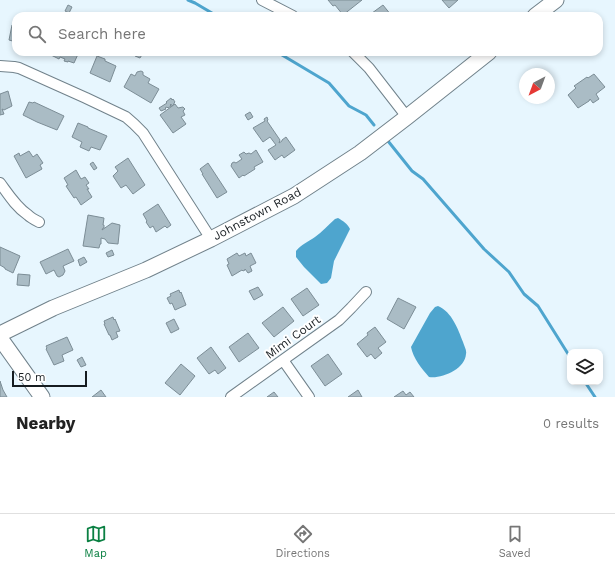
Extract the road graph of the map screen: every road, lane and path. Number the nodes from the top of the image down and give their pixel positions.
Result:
1 (262, 0) edge
2 (556, 0) edge
3 (285, 12) edge
4 (540, 12) edge
5 (357, 56) edge
6 (484, 56) edge
7 (0, 66) edge
8 (407, 117) junction
9 (0, 183) edge
10 (39, 222) dead end
11 (211, 239) junction
12 (366, 292) dead end
13 (0, 334) edge
14 (0, 338) edge
15 (283, 360) junction
16 (42, 397) edge
17 (231, 397) edge
18 (309, 397) edge

1 - 3 street
2 - 4 main road
5 - 8 street
6 - 8 main road, Johnstown Road
7 - 11 street
8 - 11 main road, Johnstown Road
9 - 10 street
11 - 13 main road, Johnstown Road
12 - 15 street, Mimi Court
14 - 16 main road
15 - 17 street, Mimi Court
15 - 18 street

